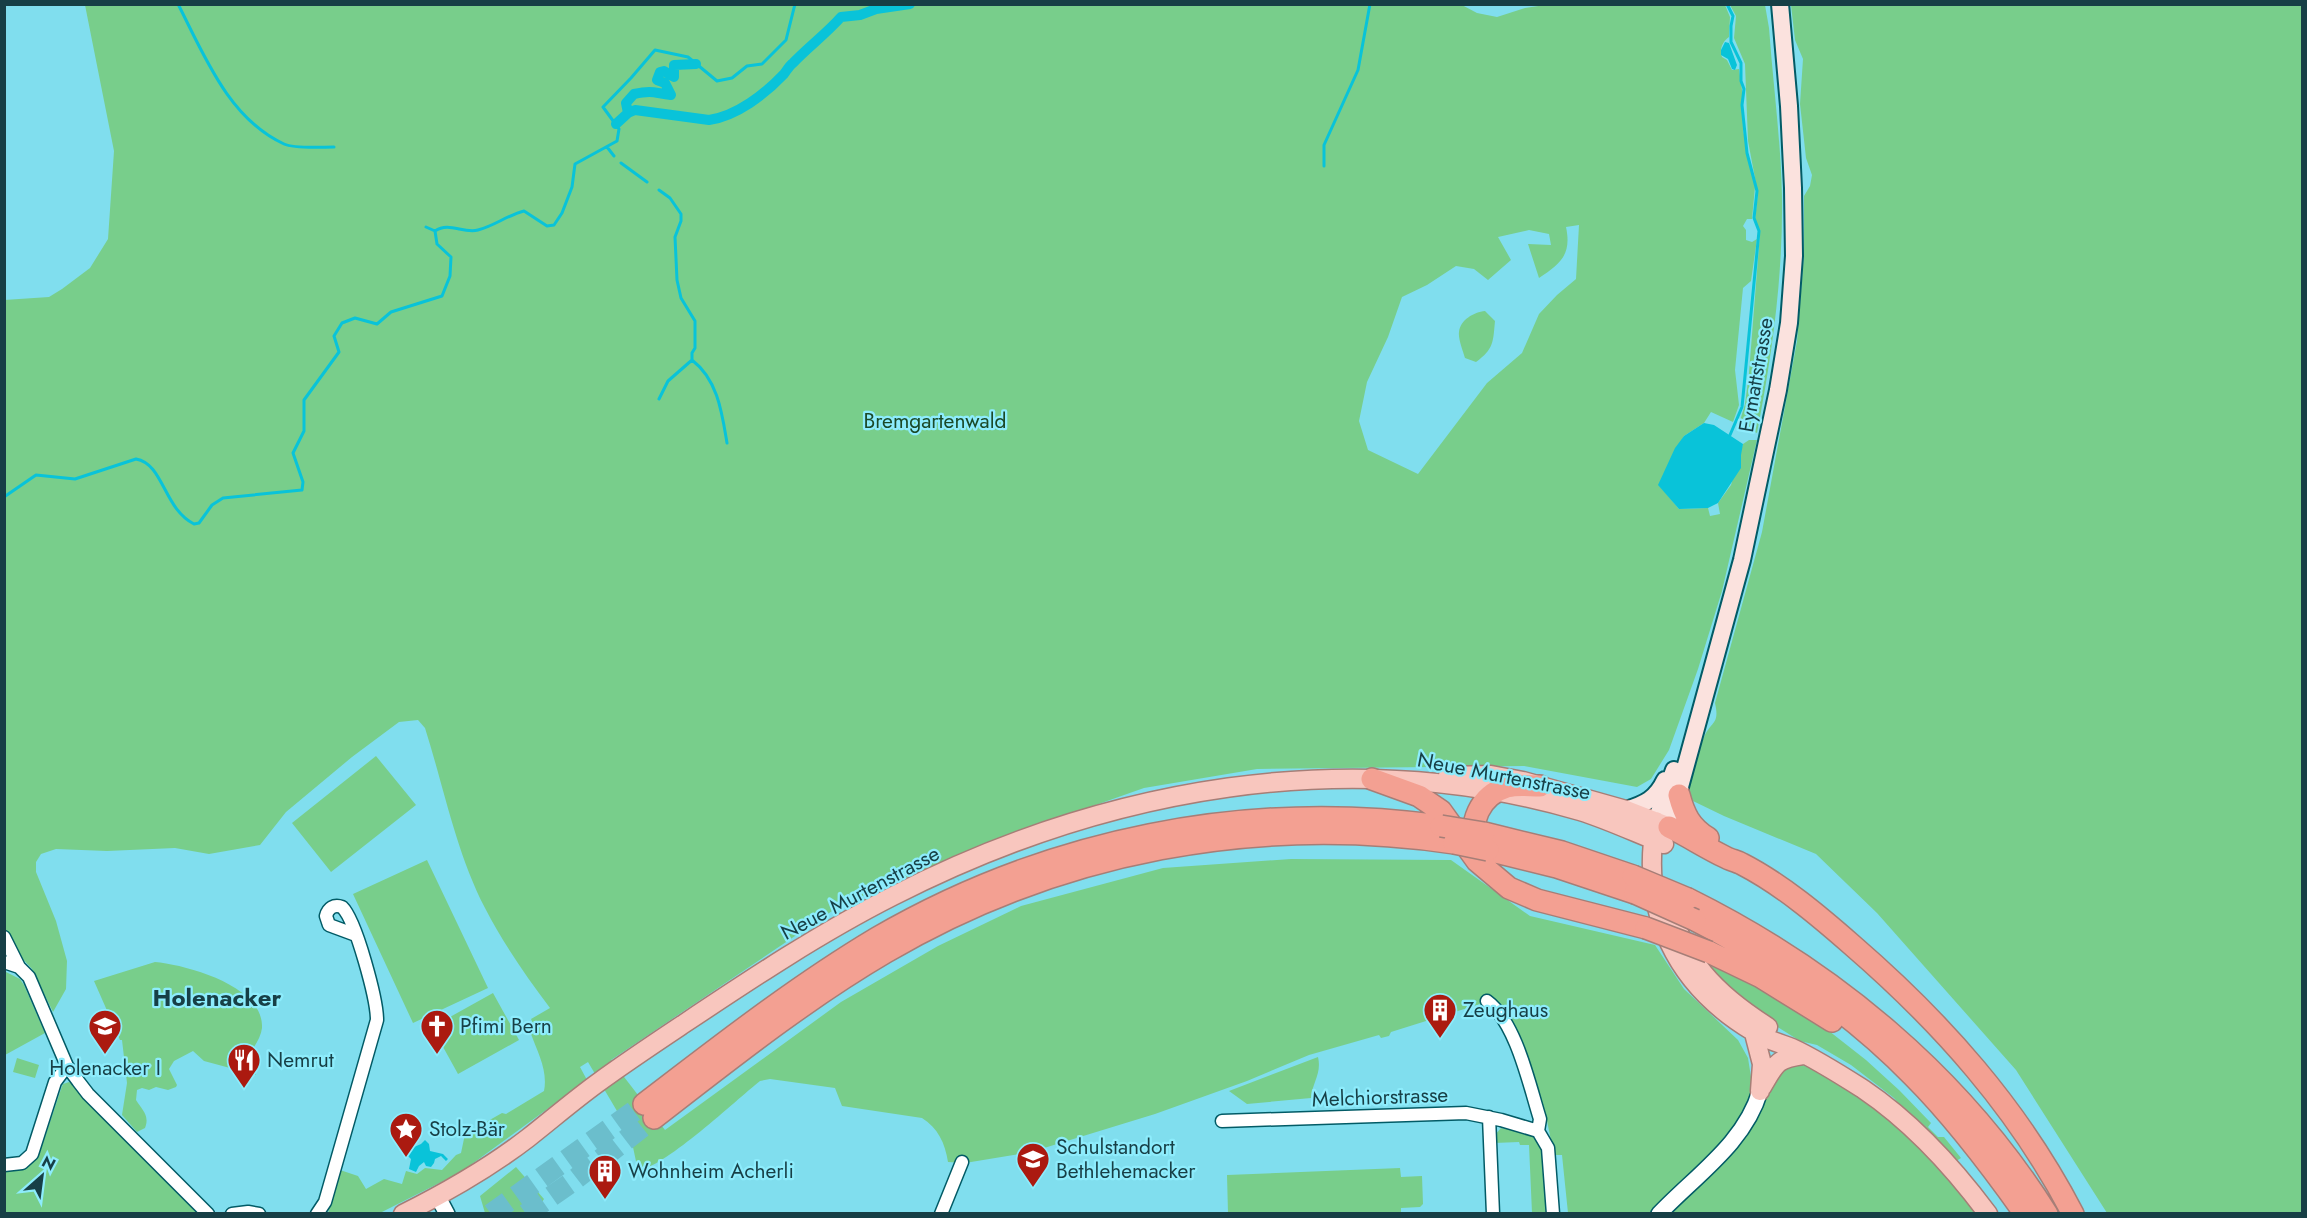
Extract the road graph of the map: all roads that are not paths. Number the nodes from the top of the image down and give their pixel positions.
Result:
1 (1780, 4) edge
2 (1690, 744) junction
3 (1674, 768) junction
4 (1372, 779) junction
5 (1403, 779) junction
6 (1540, 786) junction
7 (1495, 793) junction
8 (1678, 795) junction
9 (1626, 810) junction
10 (1661, 833) junction
11 (1486, 841) junction
12 (1742, 863) junction
13 (1497, 880) junction
14 (1634, 885) junction
15 (356, 935) dead end
16 (4, 937) edge
17 (4, 962) edge
18 (19, 967) junction
19 (1487, 1001) dead end
20 (1759, 1028) junction
21 (1797, 1051) junction
22 (67, 1066) junction
23 (1760, 1091) junction
24 (1489, 1117) junction
25 (1222, 1121) dead end
26 (1538, 1131) junction
27 (1984, 1161) junction
28 (962, 1162) dead end
29 (4, 1165) edge
30 (438, 1197) junction
31 (241, 1213) edge
32 (208, 1214) edge
33 (232, 1214) edge
34 (259, 1214) edge
35 (317, 1214) edge
36 (403, 1214) edge
37 (447, 1214) edge
38 (941, 1214) edge
39 (1493, 1214) edge
40 (1553, 1214) edge
41 (1659, 1214) edge
42 (1988, 1214) edge
43 (2025, 1214) edge
44 (2047, 1214) edge
45 (2073, 1214) edge

1 - 2 main road, Eymattstrasse
2 - 3 main road, Eymattstrasse
2 - 8 main road, Eymattstrasse
3 - 9 main road, Eymattstrasse
3 - 10 main road, Eymattstrasse
4 - 5 main road, Neue Murtenstrasse
4 - 13 highway
4 - 30 main road, Neue Murtenstrasse
5 - 6 main road, Neue Murtenstrasse
5 - 7 main road, Neue Murtenstrasse
6 - 7 highway
6 - 9 main road, Neue Murtenstrasse
7 - 10 main road, Neue Murtenstrasse
7 - 13 highway
8 - 10 main road, Eymattstrasse
8 - 12 highway
9 - 10 main road, Neue Murtenstrasse
10 - 12 highway
10 - 20 main road, Eymattstrasse
11 - 11 highway, bridge
11 - 14 highway
12 - 45 highway
13 - 27 highway, bridge
14 - 27 highway, bridge
14 - 44 highway, bridge
15 - 35 street
16 - 18 street
17 - 18 street
18 - 22 street
19 - 26 street
20 - 21 main road
20 - 23 main road
21 - 23 main road
21 - 42 main road
22 - 29 street
22 - 32 street
23 - 41 street
24 - 25 street, Melchiorstrasse
24 - 26 street, Melchiorstrasse
24 - 39 street
26 - 40 street
27 - 43 highway
28 - 38 street
30 - 36 main road, Neue Murtenstrasse
30 - 37 street
31 - 33 street
31 - 34 street

